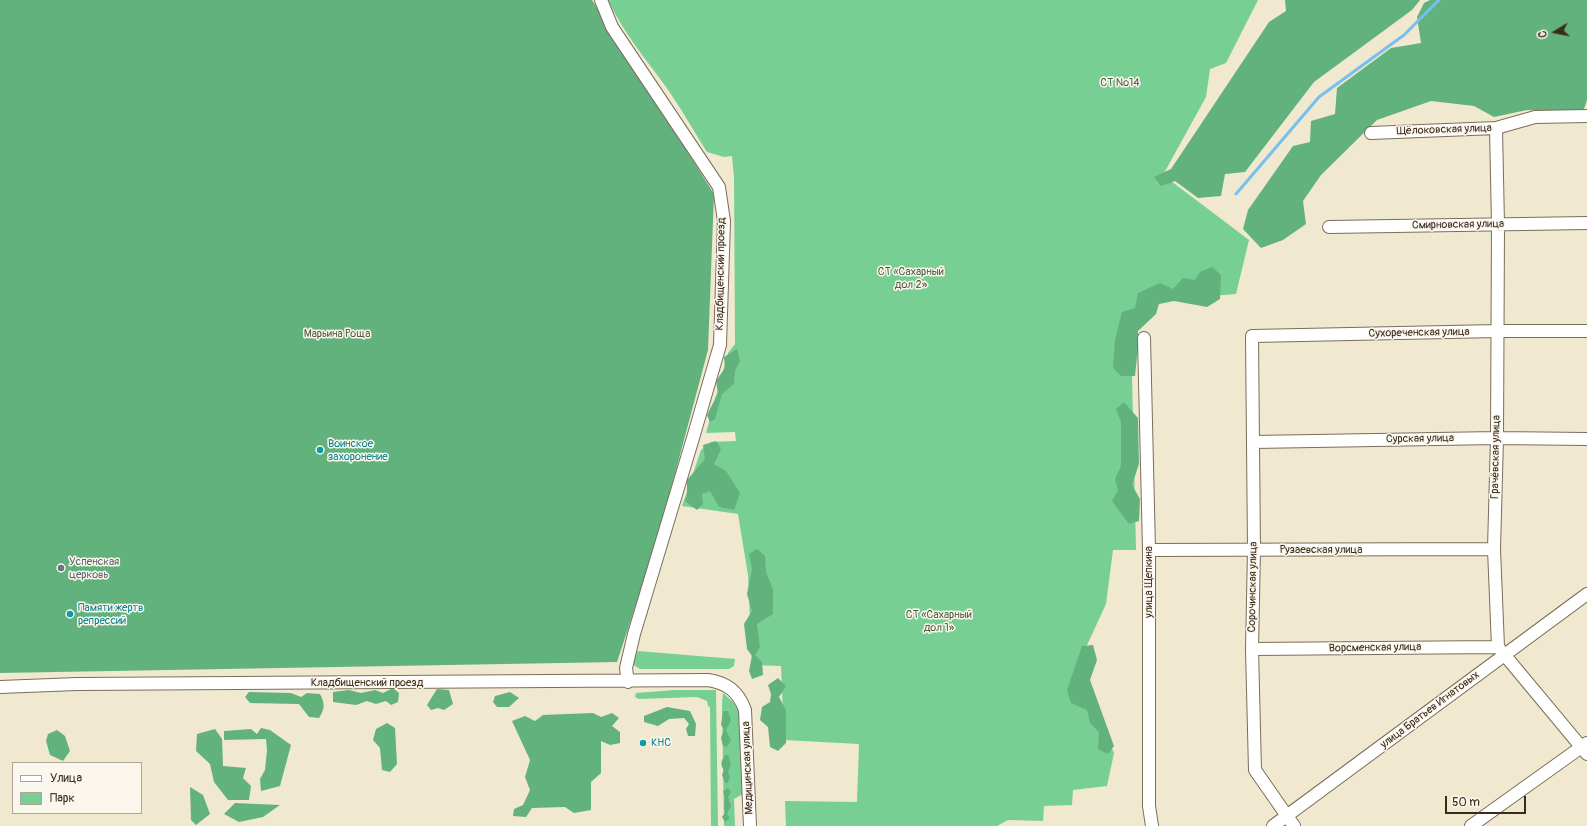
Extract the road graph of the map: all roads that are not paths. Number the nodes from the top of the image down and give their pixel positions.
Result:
1 (601, 0) edge
2 (1587, 116) edge
3 (1496, 128) junction
4 (1371, 133) dead end
5 (1587, 224) edge
6 (1498, 225) junction
7 (1329, 227) dead end
8 (1497, 331) junction
9 (1587, 331) edge
10 (1252, 336) joint
11 (1144, 338) dead end
12 (1497, 438) junction
13 (1587, 439) edge
14 (1253, 442) junction
15 (1494, 549) junction
16 (1149, 550) junction
17 (1254, 550) junction
18 (1587, 594) edge
19 (1252, 649) junction
20 (1501, 650) junction
21 (628, 682) junction
22 (0, 687) edge
23 (733, 689) joint
24 (1585, 748) edge
25 (1286, 816) junction
26 (750, 826) edge
27 (1152, 826) edge
28 (1273, 826) edge
29 (1294, 826) edge
30 (1471, 826) edge

1 - 21 street, Кладбищенский проезд
2 - 3 street, Щёлоковская улица
3 - 4 street, Щёлоковская улица
3 - 6 street, Грачёвская улица
5 - 6 street, Смирновская улица
6 - 7 street, Смирновская улица
6 - 8 street, Грачёвская улица
8 - 9 street, Сухореченская улица
8 - 10 street, Сухореченская улица
8 - 12 street, Грачёвская улица
10 - 14 street, Сорочинская улица
11 - 16 street, улица Щепкина
12 - 13 street, Сурская улица
12 - 14 street, Сурская улица
12 - 15 street, Грачёвская улица
14 - 17 street, Сорочинская улица
15 - 17 street, Рузаевская улица
15 - 20 street, Грачёвская улица
16 - 17 street, Рузаевская улица
16 - 27 street, улица Щепкина
17 - 19 street, Сорочинская улица
18 - 20 street, улица Братьев Игнатовых
19 - 20 street, Ворсменская улица
19 - 25 street, Сорочинская улица
20 - 24 street
20 - 25 street, улица Братьев Игнатовых
21 - 22 street, Кладбищенский проезд
21 - 23 street, Кладбищенский проезд
23 - 26 street, Медицинская улица
24 - 30 street
25 - 28 street, улица Братьев Игнатовых
25 - 29 street, Сорочинская улица

